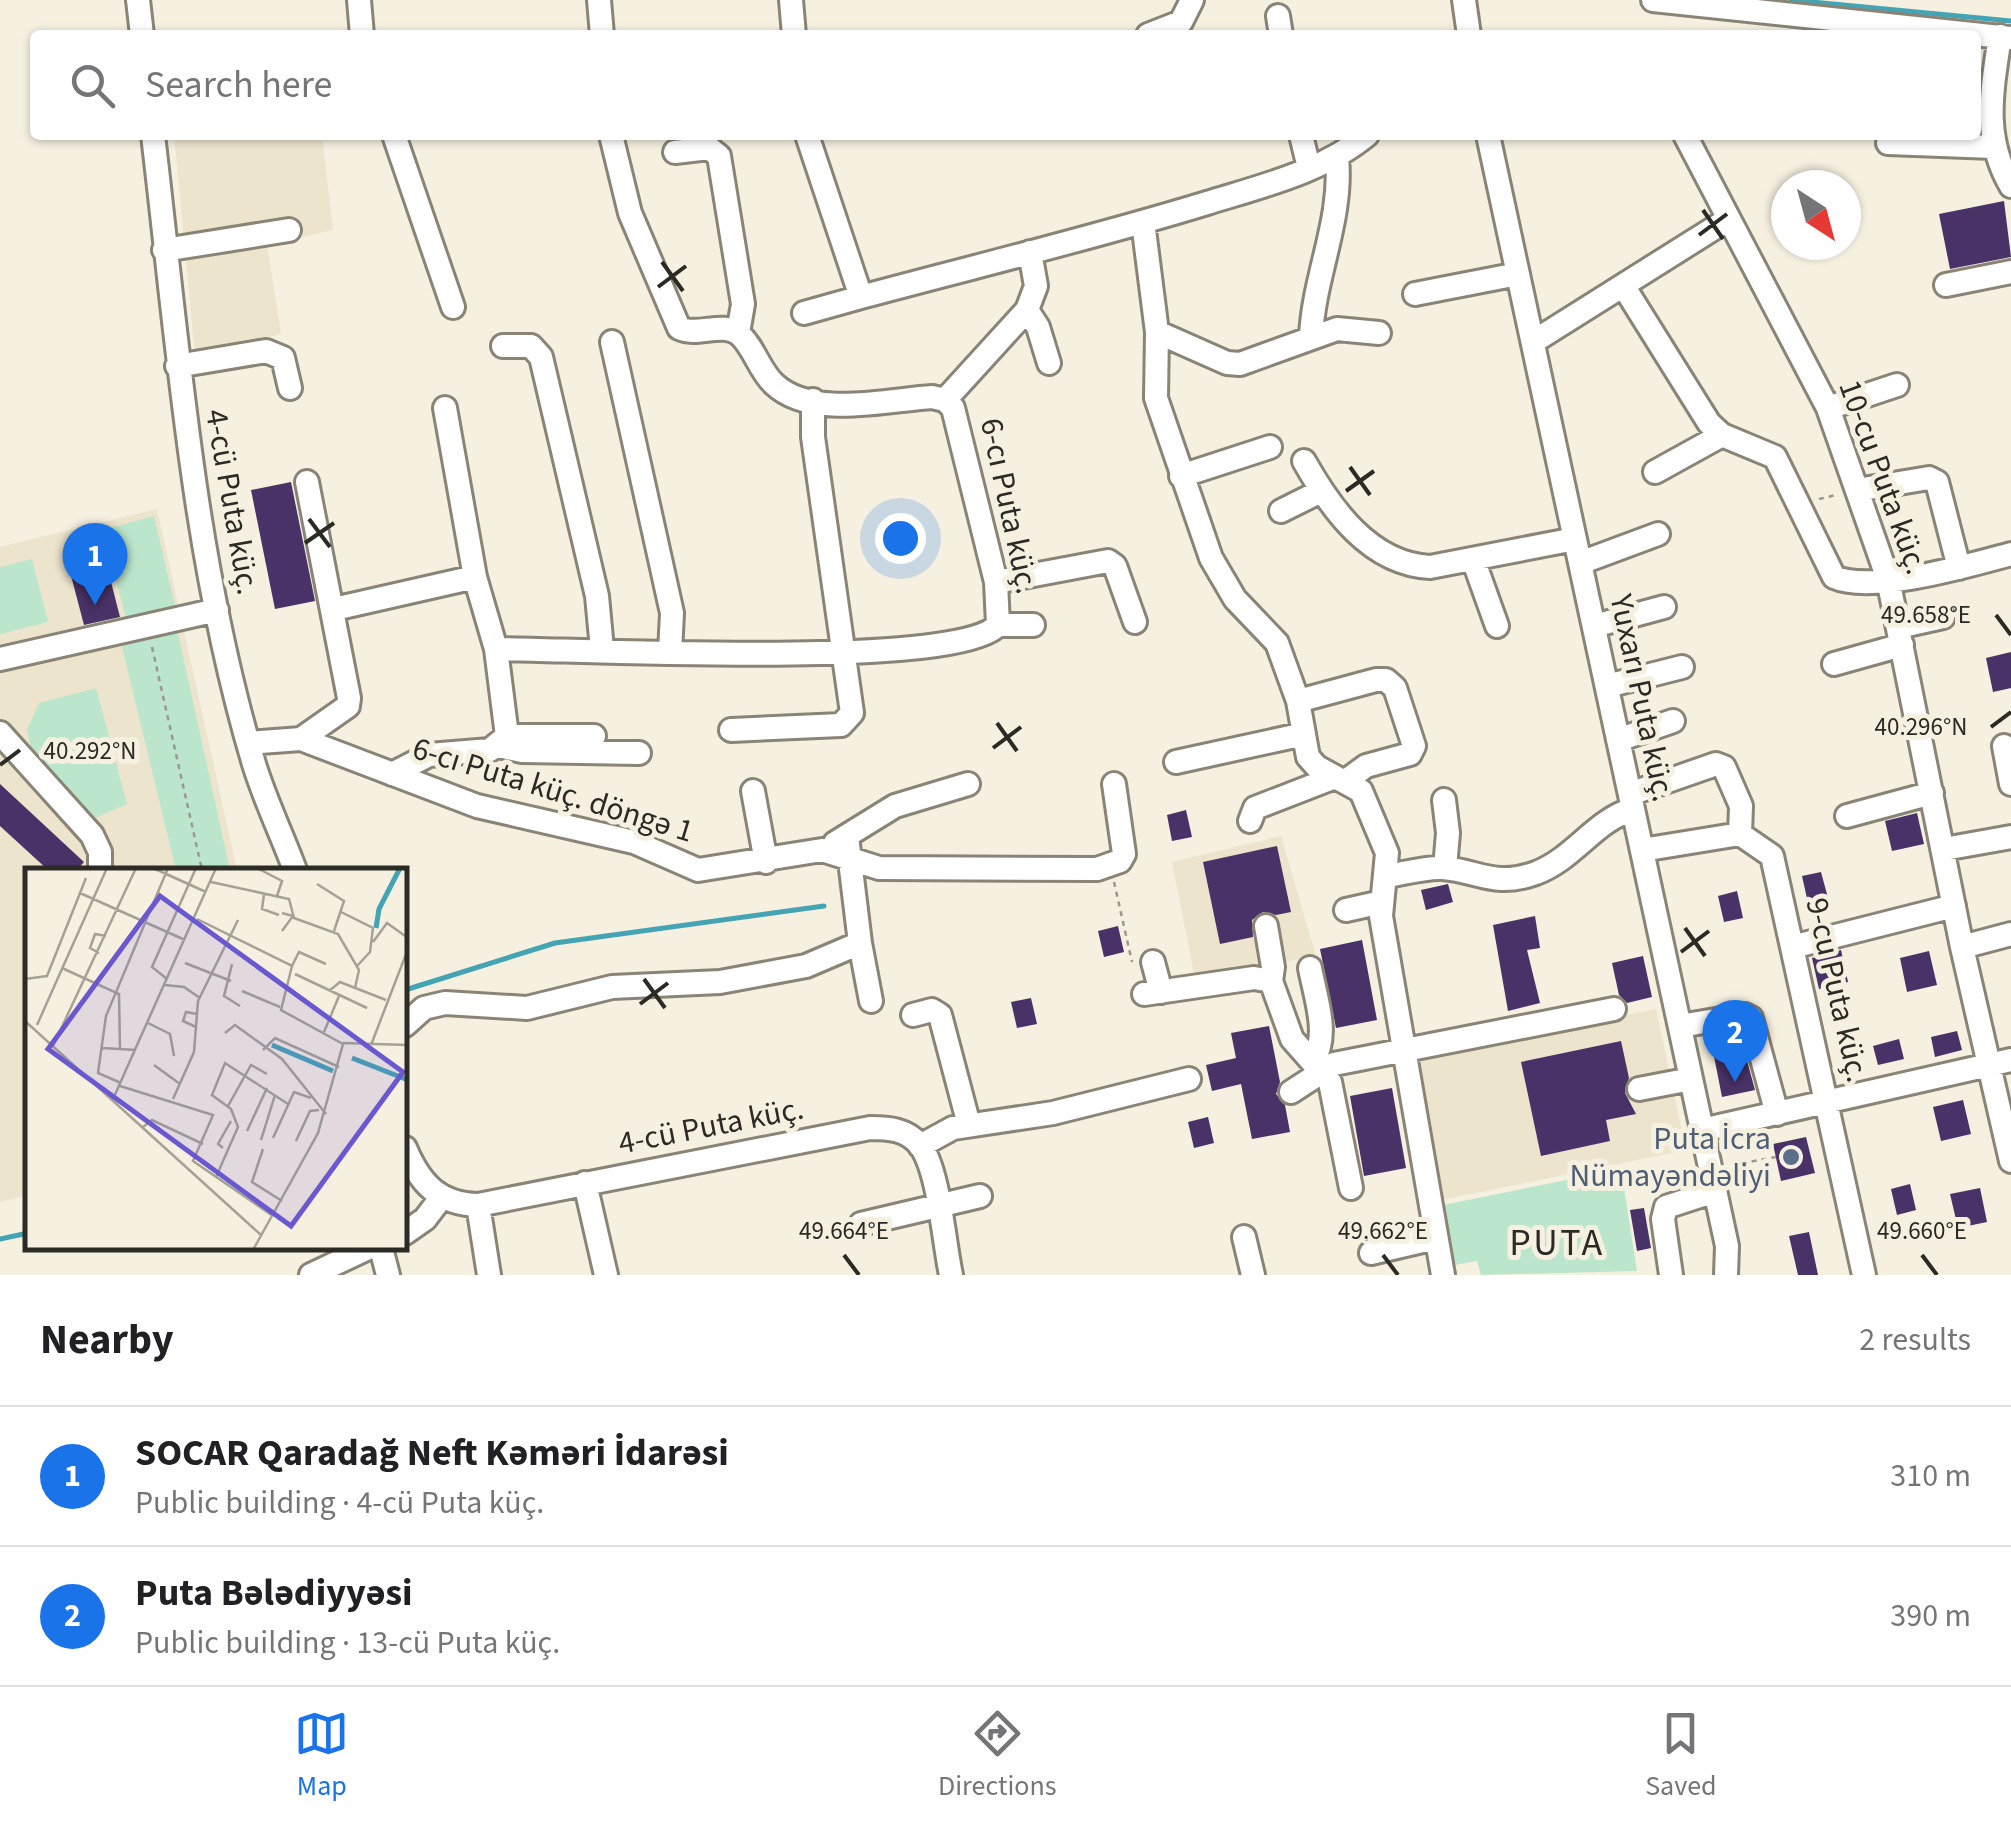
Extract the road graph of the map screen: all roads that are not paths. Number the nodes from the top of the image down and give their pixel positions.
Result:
1 (138, 0) edge
2 (359, 0) edge
3 (599, 0) edge
4 (790, 0) edge
5 (1192, 0) edge
6 (1464, 0) edge
7 (1652, 0) edge
8 (141, 30) edge
9 (362, 30) edge
10 (602, 30) edge
11 (793, 30) edge
12 (1161, 30) edge
13 (1468, 30) edge
14 (1939, 30) edge
15 (1981, 34) edge
16 (2006, 37) edge
17 (153, 140) edge
18 (396, 140) edge
19 (613, 140) edge
20 (810, 140) edge
21 (1302, 140) edge
22 (1360, 140) edge
23 (1489, 140) edge
24 (1687, 140) edge
25 (1888, 143) dead end
26 (1993, 147) junction
27 (674, 152) dead end
28 (1337, 157) junction
29 (1308, 168) junction
30 (2011, 186) edge
31 (1727, 220) junction
32 (1142, 222) junction
33 (290, 230) dead end
34 (164, 250) junction
35 (1030, 252) junction
36 (2011, 272) edge
37 (1518, 274) junction
38 (1946, 285) dead end
39 (1624, 287) junction
40 (1415, 294) dead end
41 (861, 296) junction
42 (454, 307) dead end
43 (1028, 310) junction
44 (804, 313) dead end
45 (1157, 332) junction
46 (1380, 333) dead end
47 (738, 334) junction
48 (1311, 336) junction
49 (612, 342) dead end
50 (1533, 342) junction
51 (502, 346) dead end
52 (1049, 363) dead end
53 (178, 366) junction
54 (1896, 385) dead end
55 (290, 388) dead end
56 (812, 400) junction
57 (944, 400) junction
58 (445, 408) dead end
59 (1828, 408) junction
60 (1722, 435) junction
61 (1270, 447) dead end
62 (1304, 461) dead end
63 (1655, 472) dead end
64 (1181, 476) junction
65 (307, 482) dead end
66 (1857, 490) junction
67 (1321, 492) junction
68 (1281, 511) dead end
69 (1658, 534) dead end
70 (1575, 540) junction
71 (2011, 554) edge
72 (1473, 559) junction
73 (1580, 563) junction
74 (1959, 568) junction
75 (475, 577) junction
76 (1888, 579) junction
77 (996, 582) junction
78 (1664, 607) dead end
79 (218, 610) junction
80 (334, 610) junction
81 (1943, 617) dead end
82 (1135, 622) dead end
83 (998, 625) junction
84 (1033, 625) dead end
85 (1497, 626) dead end
86 (1594, 626) junction
87 (1900, 636) junction
88 (496, 649) junction
89 (602, 649) junction
90 (842, 651) junction
91 (670, 653) junction
92 (0, 659) edge
93 (1834, 664) dead end
94 (1682, 667) dead end
95 (1607, 686) junction
96 (1298, 701) junction
97 (1673, 721) dead end
98 (732, 730) dead end
99 (0, 733) edge
100 (1304, 734) junction
101 (300, 740) junction
102 (1618, 740) junction
103 (503, 741) junction
104 (248, 743) junction
105 (640, 745) dead end
106 (2004, 746) dead end
107 (1176, 762) dead end
108 (392, 774) junction
109 (1341, 779) junction
110 (968, 784) dead end
111 (1114, 784) dead end
112 (2011, 784) edge
113 (753, 791) dead end
114 (1932, 793) junction
115 (1444, 800) dead end
116 (1632, 802) junction
117 (1847, 816) dead end
118 (1250, 821) dead end
119 (1740, 834) junction
120 (847, 836) junction
121 (2011, 837) edge
122 (1944, 849) junction
123 (822, 850) junction
124 (1642, 850) junction
125 (848, 860) junction
126 (766, 862) junction
127 (100, 868) edge
128 (294, 868) edge
129 (1445, 868) junction
130 (1388, 876) junction
131 (1382, 902) junction
132 (1954, 906) junction
133 (1346, 910) dead end
134 (1266, 926) dead end
135 (2011, 934) edge
136 (860, 943) junction
137 (1792, 947) junction
138 (1962, 948) junction
139 (1310, 968) dead end
140 (1153, 980) road end
141 (1271, 981) junction
142 (871, 1002) dead end
143 (1614, 1008) dead end
144 (913, 1015) dead end
145 (408, 1021) edge
146 (1680, 1026) junction
147 (1403, 1051) junction
148 (2000, 1062) edge
149 (1318, 1065) junction
150 (1189, 1079) dead end
151 (1691, 1080) junction
152 (1638, 1089) dead end
153 (1291, 1092) dead end
154 (1828, 1102) junction
155 (1778, 1114) junction
156 (969, 1124) junction
157 (1702, 1130) junction
158 (920, 1146) junction
159 (408, 1154) edge
160 (2011, 1161) edge
161 (1713, 1180) junction
162 (586, 1183) junction
163 (1351, 1188) dead end
164 (980, 1196) dead end
165 (441, 1198) junction
166 (478, 1205) junction
167 (938, 1209) junction
168 (862, 1224) dead end
169 (408, 1231) edge
170 (1244, 1237) dead end
171 (1435, 1238) junction
172 (364, 1250) edge
173 (382, 1250) edge
174 (1371, 1253) dead end
175 (311, 1275) edge
176 (388, 1275) edge
177 (490, 1275) edge
178 (606, 1275) edge
179 (950, 1275) edge
180 (1253, 1275) edge
181 (1443, 1275) edge
182 (1671, 1275) edge
183 (1726, 1275) edge
184 (1864, 1275) edge

1 - 8 street
2 - 9 street
3 - 10 street
4 - 11 street
5 - 12 street
6 - 13 street
7 - 14 street
15 - 16 street
16 - 26 street
17 - 34 street, 4-cü Puta küç.
18 - 42 street
19 - 47 street
20 - 41 street
21 - 29 street
22 - 28 street
23 - 37 street, Yuxarı Puta küç.
24 - 31 street, 10-cu Puta küç.
25 - 26 street
26 - 30 street
27 - 47 street
28 - 29 street
28 - 48 street
29 - 32 street
31 - 39 street
31 - 59 street, 10-cu Puta küç.
32 - 35 street
32 - 45 street
33 - 34 street
34 - 53 street, 4-cü Puta küç.
35 - 41 street
35 - 43 street
36 - 38 street
37 - 40 street
37 - 50 street, Yuxarı Puta küç.
39 - 50 street
39 - 60 street
41 - 44 street
43 - 52 street
43 - 57 street
45 - 48 street
45 - 64 street
46 - 48 street
47 - 56 street, 6-cı Puta küç.
49 - 91 street
50 - 70 street, Yuxarı Puta küç.
51 - 89 street
53 - 55 street
53 - 79 street, 4-cü Puta küç.
54 - 59 street
56 - 57 street, 6-cı Puta küç.
56 - 90 street
57 - 77 street, 6-cı Puta küç.
58 - 75 street
59 - 66 street, 10-cu Puta küç.
60 - 63 street
60 - 76 street
61 - 64 street
62 - 67 street
64 - 96 street
65 - 80 street
66 - 74 street
66 - 76 street, 10-cu Puta küç.
67 - 68 street
67 - 72 street
69 - 73 street
70 - 72 street
70 - 73 street, Yuxarı Puta küç.
71 - 74 street
72 - 85 street
73 - 86 street, Yuxarı Puta küç.
74 - 76 street
75 - 80 street
75 - 88 street
76 - 87 street, 10-cu Puta küç.
77 - 82 street
77 - 83 street, 6-cı Puta küç.
78 - 86 street
79 - 92 street
79 - 104 street, 4-cü Puta küç.
80 - 101 street
81 - 87 street
83 - 84 street
83 - 90 street, 6-cı Puta küç.
86 - 95 street, Yuxarı Puta küç.
87 - 93 street
87 - 114 street, 10-cu Puta küç.
88 - 89 street, 6-cı Puta küç.
88 - 103 street
89 - 91 street, 6-cı Puta küç.
90 - 91 street, 6-cı Puta küç.
90 - 98 street
94 - 95 street
95 - 102 street, Yuxarı Puta küç.
96 - 100 street
96 - 109 street
97 - 102 street
99 - 127 street
100 - 107 street
100 - 109 street
101 - 104 street, 6-cı Puta küç. döngə 1
101 - 108 street, 6-cı Puta küç. döngə 1
102 - 116 street, Yuxarı Puta küç.
103 - 105 street
103 - 108 street
104 - 128 street, 4-cü Puta küç.
106 - 112 street
108 - 126 street, 6-cı Puta küç. döngə 1
109 - 118 street
109 - 130 street
110 - 120 street, 6-cı Puta küç. döngə 1
111 - 125 street
113 - 126 street
114 - 117 street
114 - 122 street, 10-cu Puta küç.
115 - 129 street
116 - 119 street
116 - 124 street, Yuxarı Puta küç.
116 - 129 street
119 - 124 street
119 - 137 street, 9-cu Puta küç.
120 - 123 street, 6-cı Puta küç. döngə 1
120 - 125 street
121 - 122 street
122 - 132 street, 10-cu Puta küç.
123 - 125 street
123 - 126 street, 6-cı Puta küç. döngə 1
124 - 146 street, Yuxarı Puta küç.
125 - 136 street
129 - 130 street
130 - 131 street
131 - 133 street
131 - 147 street
132 - 137 street
132 - 138 street, 10-cu Puta küç.
134 - 141 street
135 - 138 street
136 - 142 street
136 - 145 street
137 - 154 street, 9-cu Puta küç.
138 - 148 street, 10-cu Puta küç.
139 - 149 street
140 - 141 street
141 - 149 street
143 - 147 street
144 - 156 street
146 - 151 street, Yuxarı Puta küç.
146 - 155 street
147 - 149 street
147 - 171 street
148 - 154 street
148 - 160 street, 10-cu Puta küç.
149 - 153 street
149 - 163 street
150 - 156 street
151 - 152 street
151 - 157 street, Yuxarı Puta küç.
154 - 155 street
154 - 184 street, 9-cu Puta küç.
155 - 157 street
156 - 158 street
157 - 161 street, Yuxarı Puta küç.
158 - 162 street, 4-cü Puta küç.
158 - 167 street
159 - 165 street
161 - 182 street
161 - 183 street, Yuxarı Puta küç.
162 - 166 street, 4-cü Puta küç.
162 - 178 street
164 - 167 street
165 - 166 street, 4-cü Puta küç.
165 - 169 street
166 - 177 street
167 - 168 street
167 - 179 street
170 - 180 street
171 - 174 street
171 - 181 street
172 - 175 street
173 - 176 street

